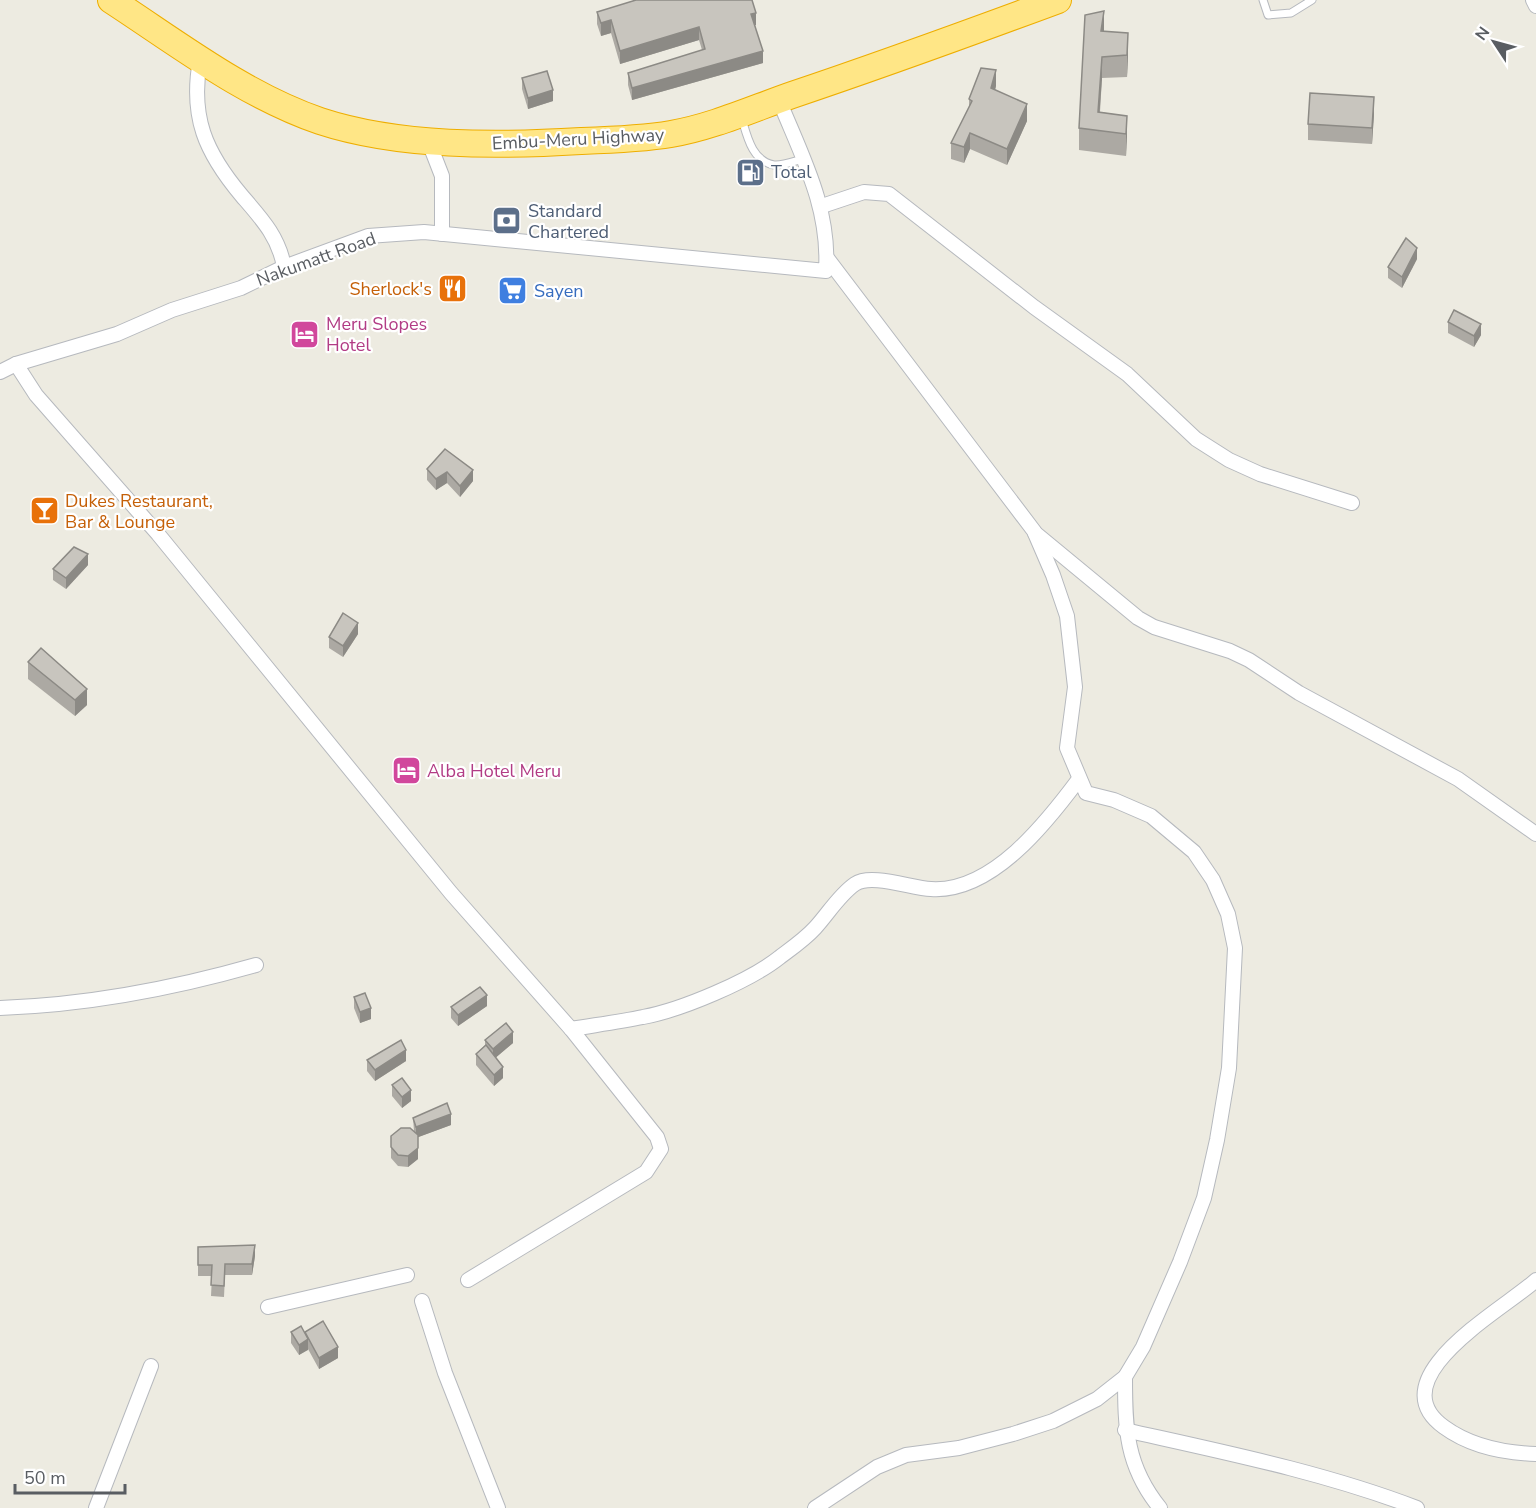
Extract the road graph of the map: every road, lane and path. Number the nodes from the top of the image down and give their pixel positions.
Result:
1 (111, 0) edge
2 (1058, 0) edge
3 (1263, 0) edge
4 (1312, 0) edge
5 (1533, 0) edge
6 (1536, 6) edge
7 (200, 60) junction
8 (778, 100) junction
9 (740, 113) junction
10 (428, 140) junction
11 (803, 159) junction
12 (822, 206) junction
13 (442, 234) junction
14 (826, 264) junction
15 (284, 267) junction
16 (16, 364) junction
17 (0, 372) edge
18 (1352, 503) dead end
19 (1034, 531) junction
20 (1079, 779) junction
21 (1536, 834) edge
22 (256, 965) dead end
23 (0, 1008) edge
24 (571, 1029) junction
25 (407, 1275) dead end
26 (468, 1280) dead end
27 (1536, 1280) edge
28 (422, 1301) dead end
29 (268, 1307) dead end
30 (151, 1366) dead end
31 (1125, 1377) junction
32 (1125, 1430) junction
33 (1536, 1454) edge
34 (96, 1508) edge
35 (498, 1508) edge
36 (815, 1508) edge
37 (1160, 1508) edge
38 (1417, 1508) edge

1 - 7 highway, Embu-Meru Highway
2 - 8 highway, Embu-Meru Highway
3 - 4 lane
5 - 6 street
7 - 10 highway, Embu-Meru Highway
7 - 15 street
8 - 9 highway, Embu-Meru Highway
8 - 11 street
9 - 10 highway, Embu-Meru Highway
9 - 11 lane
10 - 13 street
11 - 12 street
12 - 14 street
12 - 18 street
13 - 14 street, Nakumatt Road
13 - 15 street, Nakumatt Road
14 - 19 street
15 - 16 street, Nakumatt Road
16 - 17 street, Nakumatt Road
16 - 24 street
19 - 20 street
19 - 21 street
20 - 24 street
20 - 31 street
22 - 23 street
24 - 26 street
25 - 29 street
27 - 33 street
28 - 35 street
30 - 34 street
31 - 32 street
31 - 36 street
32 - 37 street
32 - 38 street

